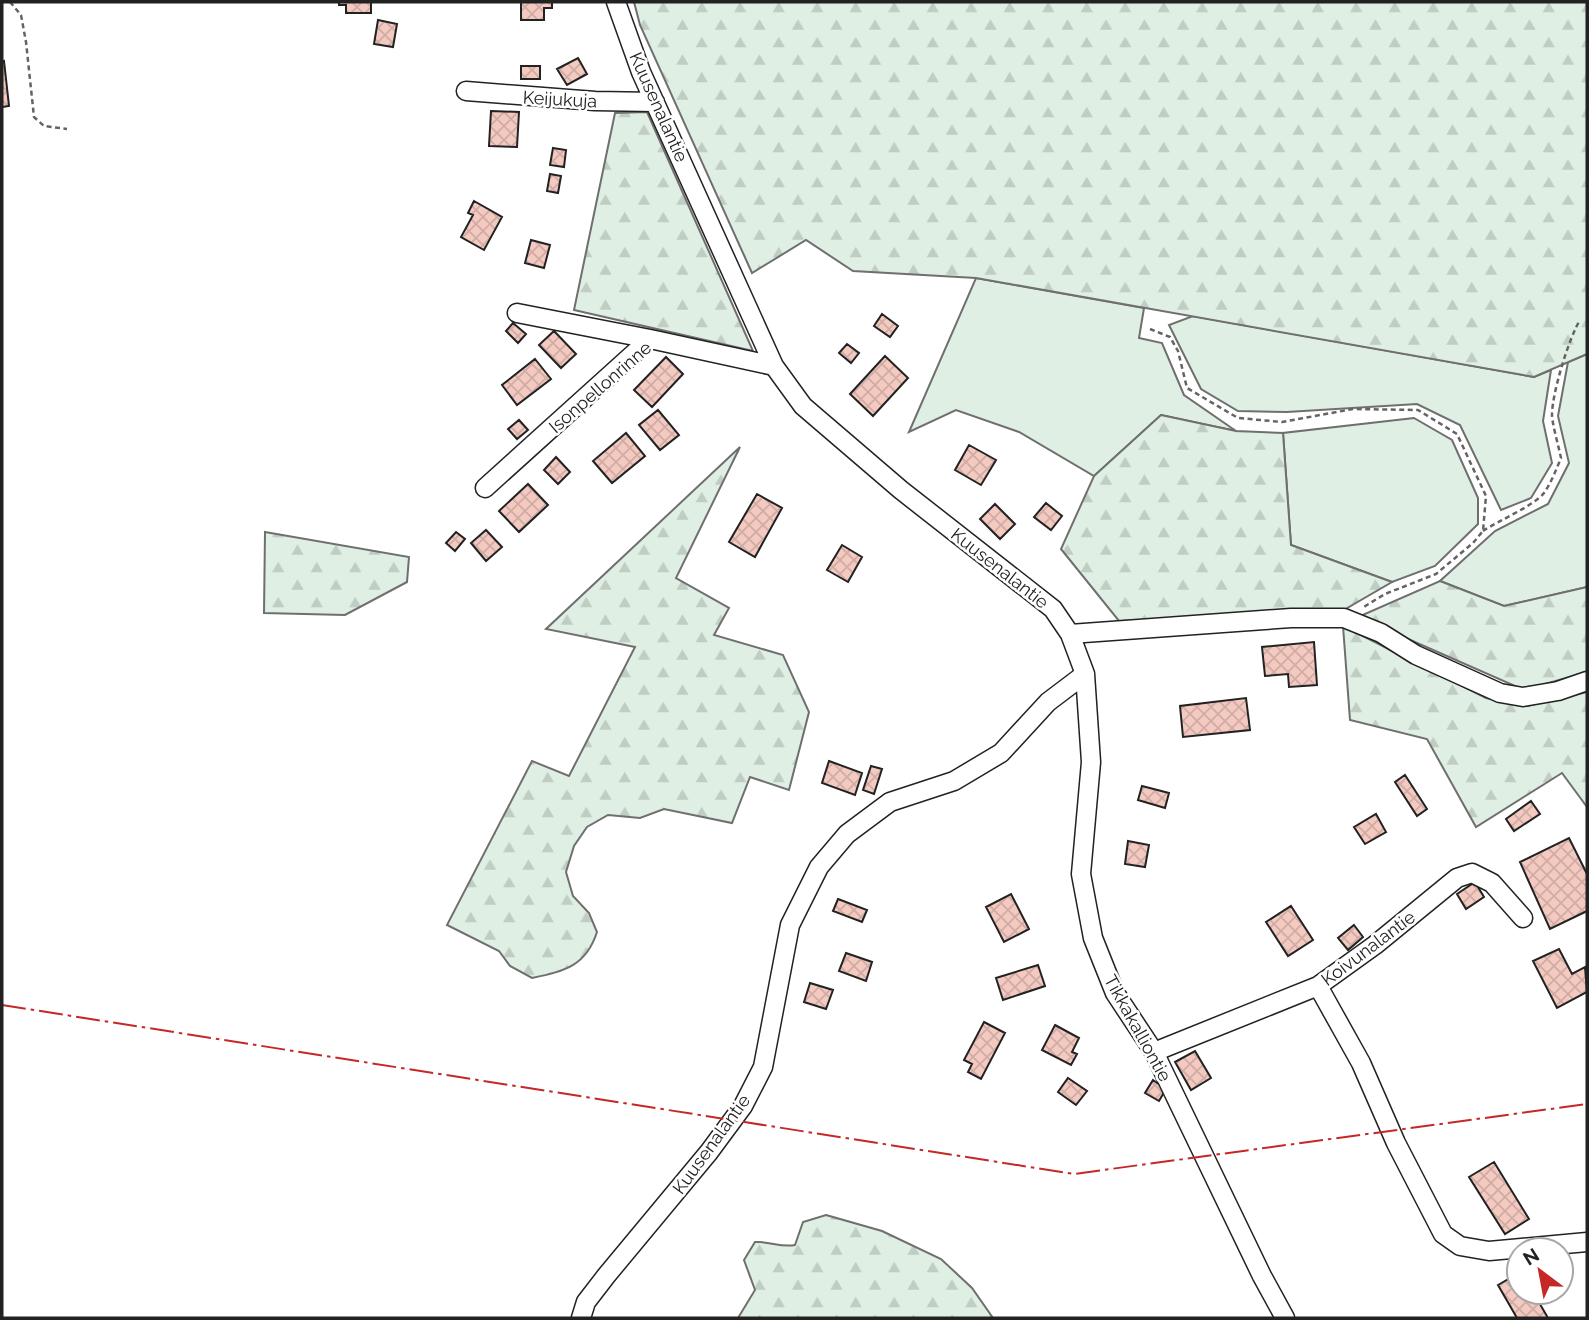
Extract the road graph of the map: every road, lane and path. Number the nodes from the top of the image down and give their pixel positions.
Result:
1 (10, 2) edge
2 (616, 2) edge
3 (466, 91) dead end
4 (655, 102) junction
5 (67, 130) dead end
6 (517, 313) dead end
7 (1580, 320) dead end
8 (1150, 329) dead end
9 (650, 339) junction
10 (774, 366) junction
11 (485, 488) dead end
12 (1483, 531) junction
13 (1344, 618) junction
14 (1070, 634) junction
15 (1085, 674) junction
16 (1587, 681) edge
17 (1523, 918) dead end
18 (1318, 986) junction
19 (1154, 1052) junction
20 (1587, 1242) edge
21 (581, 1318) edge
22 (1285, 1318) edge

1 - 5 path
2 - 4 street, Kuusenalantie
3 - 4 street, Keijukuja
4 - 10 street, Kuusenalantie
6 - 9 street
7 - 12 path
8 - 12 path
9 - 10 street, Isonpellonrinne
9 - 11 street, Isonpellonrinne
10 - 14 street, Kuusenalantie
12 - 13 path
13 - 14 street
13 - 16 street
14 - 15 street, Kuusenalantie
15 - 19 street, Tikkakalliontie
15 - 21 street, Kuusenalantie
17 - 18 street, Koivunalantie
18 - 19 street, Koivunalantie
18 - 20 street
19 - 22 street, Tikkakalliontie

